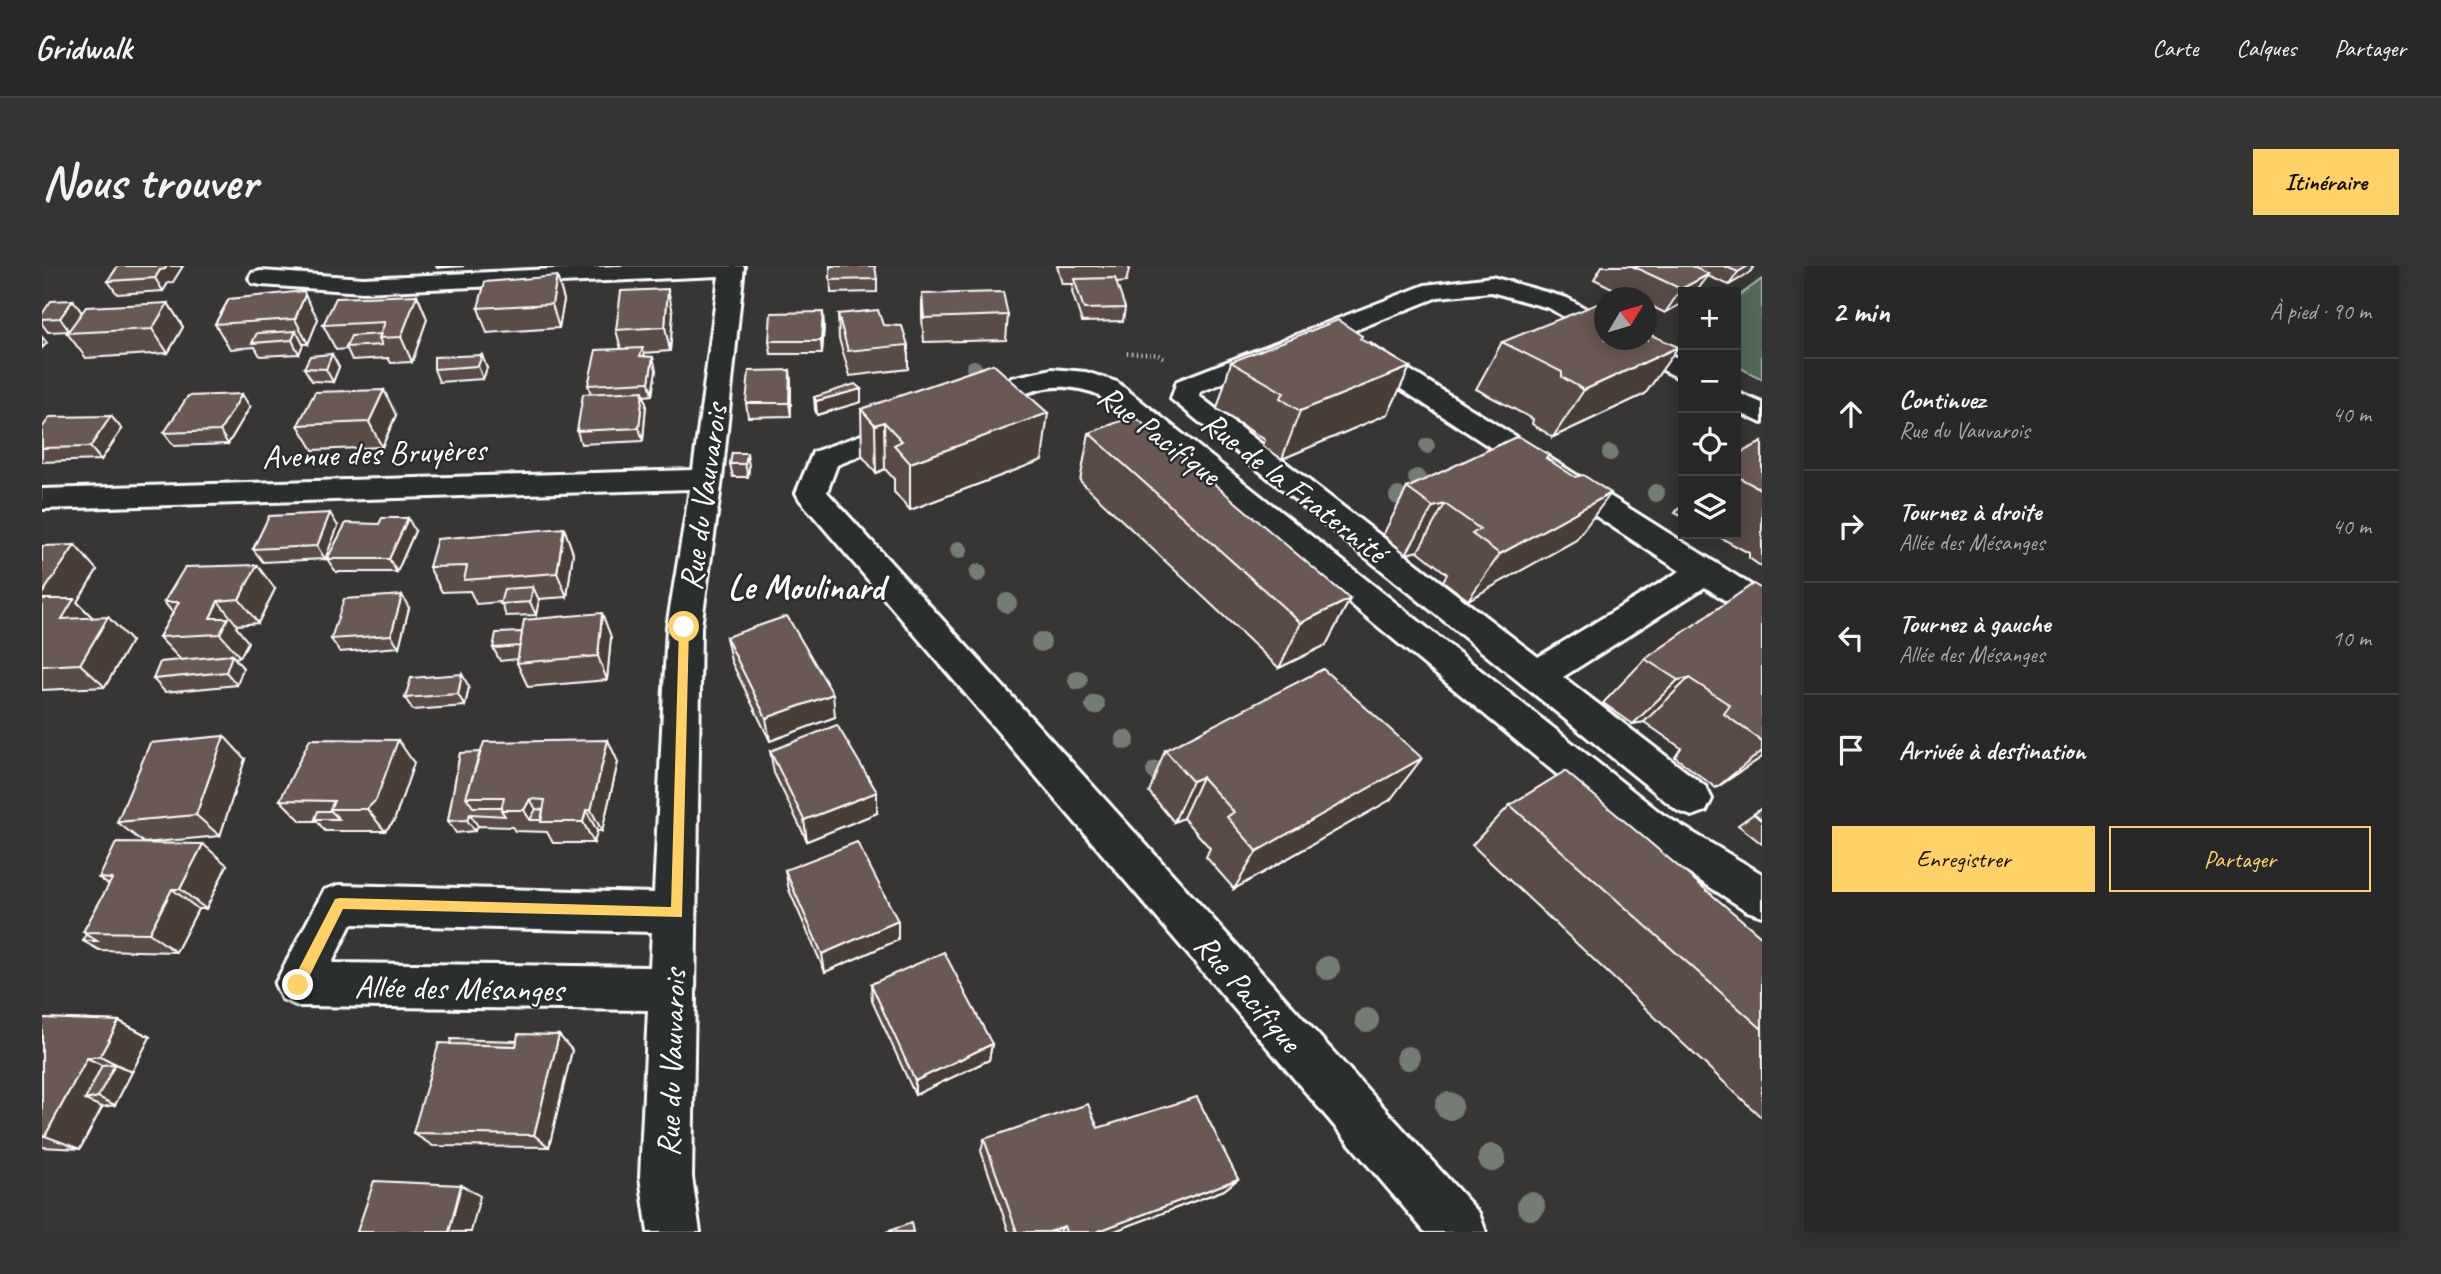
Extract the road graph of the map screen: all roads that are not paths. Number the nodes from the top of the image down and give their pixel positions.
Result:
1 (732, 267) edge
2 (261, 278) dead end
3 (1594, 323) edge
4 (1330, 331) junction
5 (1642, 350) edge
6 (1678, 369) edge
7 (1741, 403) edge
8 (1762, 414) edge
9 (707, 479) junction
10 (42, 499) edge
11 (1704, 572) junction
12 (1762, 608) edge
13 (1536, 676) junction
14 (1692, 799) dead end
15 (1762, 897) edge
16 (677, 913) junction
17 (671, 987) junction
18 (674, 1232) edge
19 (1460, 1232) edge

1 - 2 street
1 - 9 street, Rue du Vauvarois
3 - 4 street, Rue de la Fraternité
4 - 11 street
4 - 13 street, Rue de la Fraternité
5 - 6 street
7 - 8 street
9 - 10 street, Avenue des Bruyères
9 - 16 street, Rue du Vauvarois
11 - 12 street
11 - 13 street
13 - 14 street, Rue de la Fraternité
15 - 19 street, Rue Pacifique
16 - 17 street, Rue du Vauvarois
16 - 17 street, Allée des Mésanges
17 - 18 street, Rue du Vauvarois

